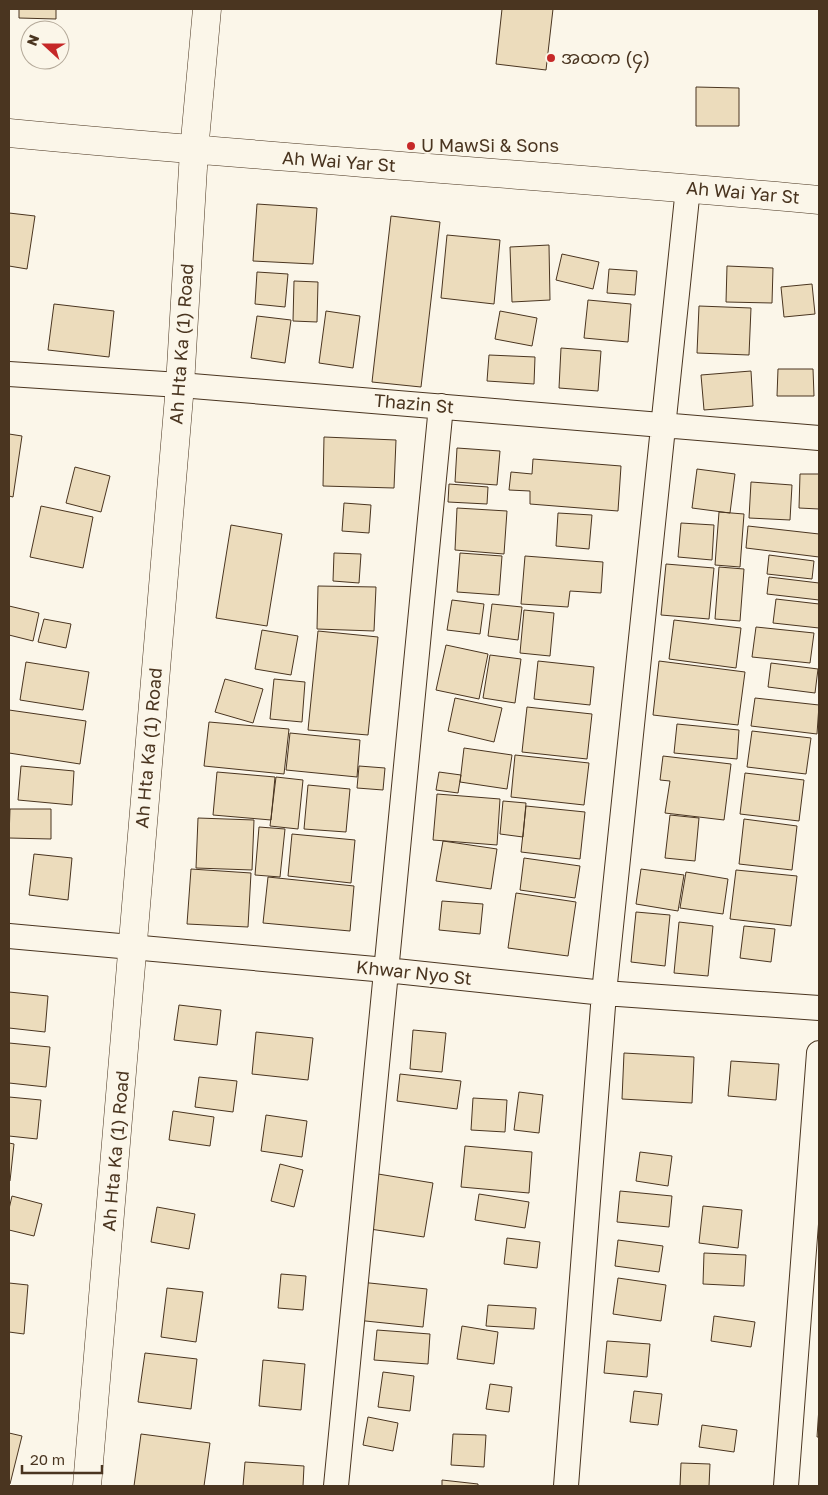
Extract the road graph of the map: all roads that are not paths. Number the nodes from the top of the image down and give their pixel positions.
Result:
1 (207, 9) edge
2 (9, 133) edge
3 (194, 150) junction
4 (688, 188) junction
5 (819, 200) edge
6 (9, 374) edge
7 (180, 385) junction
8 (441, 406) junction
9 (664, 424) junction
10 (819, 438) edge
11 (9, 936) edge
12 (133, 946) junction
13 (386, 970) junction
14 (604, 993) junction
15 (819, 1008) edge
16 (819, 1053) edge
17 (87, 1486) edge
18 (336, 1486) edge
19 (566, 1486) edge
20 (786, 1486) edge

1 - 3 street, Ah Hta Ka (1) Road
2 - 3 street, Ah Wai Yar St
3 - 4 street, Ah Wai Yar St
3 - 7 street, Ah Hta Ka (1) Road
4 - 5 street, Ah Wai Yar St
4 - 9 street
6 - 7 street, Thazin St
7 - 8 street, Thazin St
7 - 12 street, Ah Hta Ka (1) Road
8 - 9 street, Thazin St
8 - 13 street
9 - 10 street, Thazin St
9 - 14 street
11 - 12 street, Khwar Nyo St
12 - 13 street, Khwar Nyo St
12 - 17 street, Ah Hta Ka (1) Road
13 - 14 street, Khwar Nyo St
13 - 18 street
14 - 15 street, Khwar Nyo St
14 - 19 street
16 - 20 street

